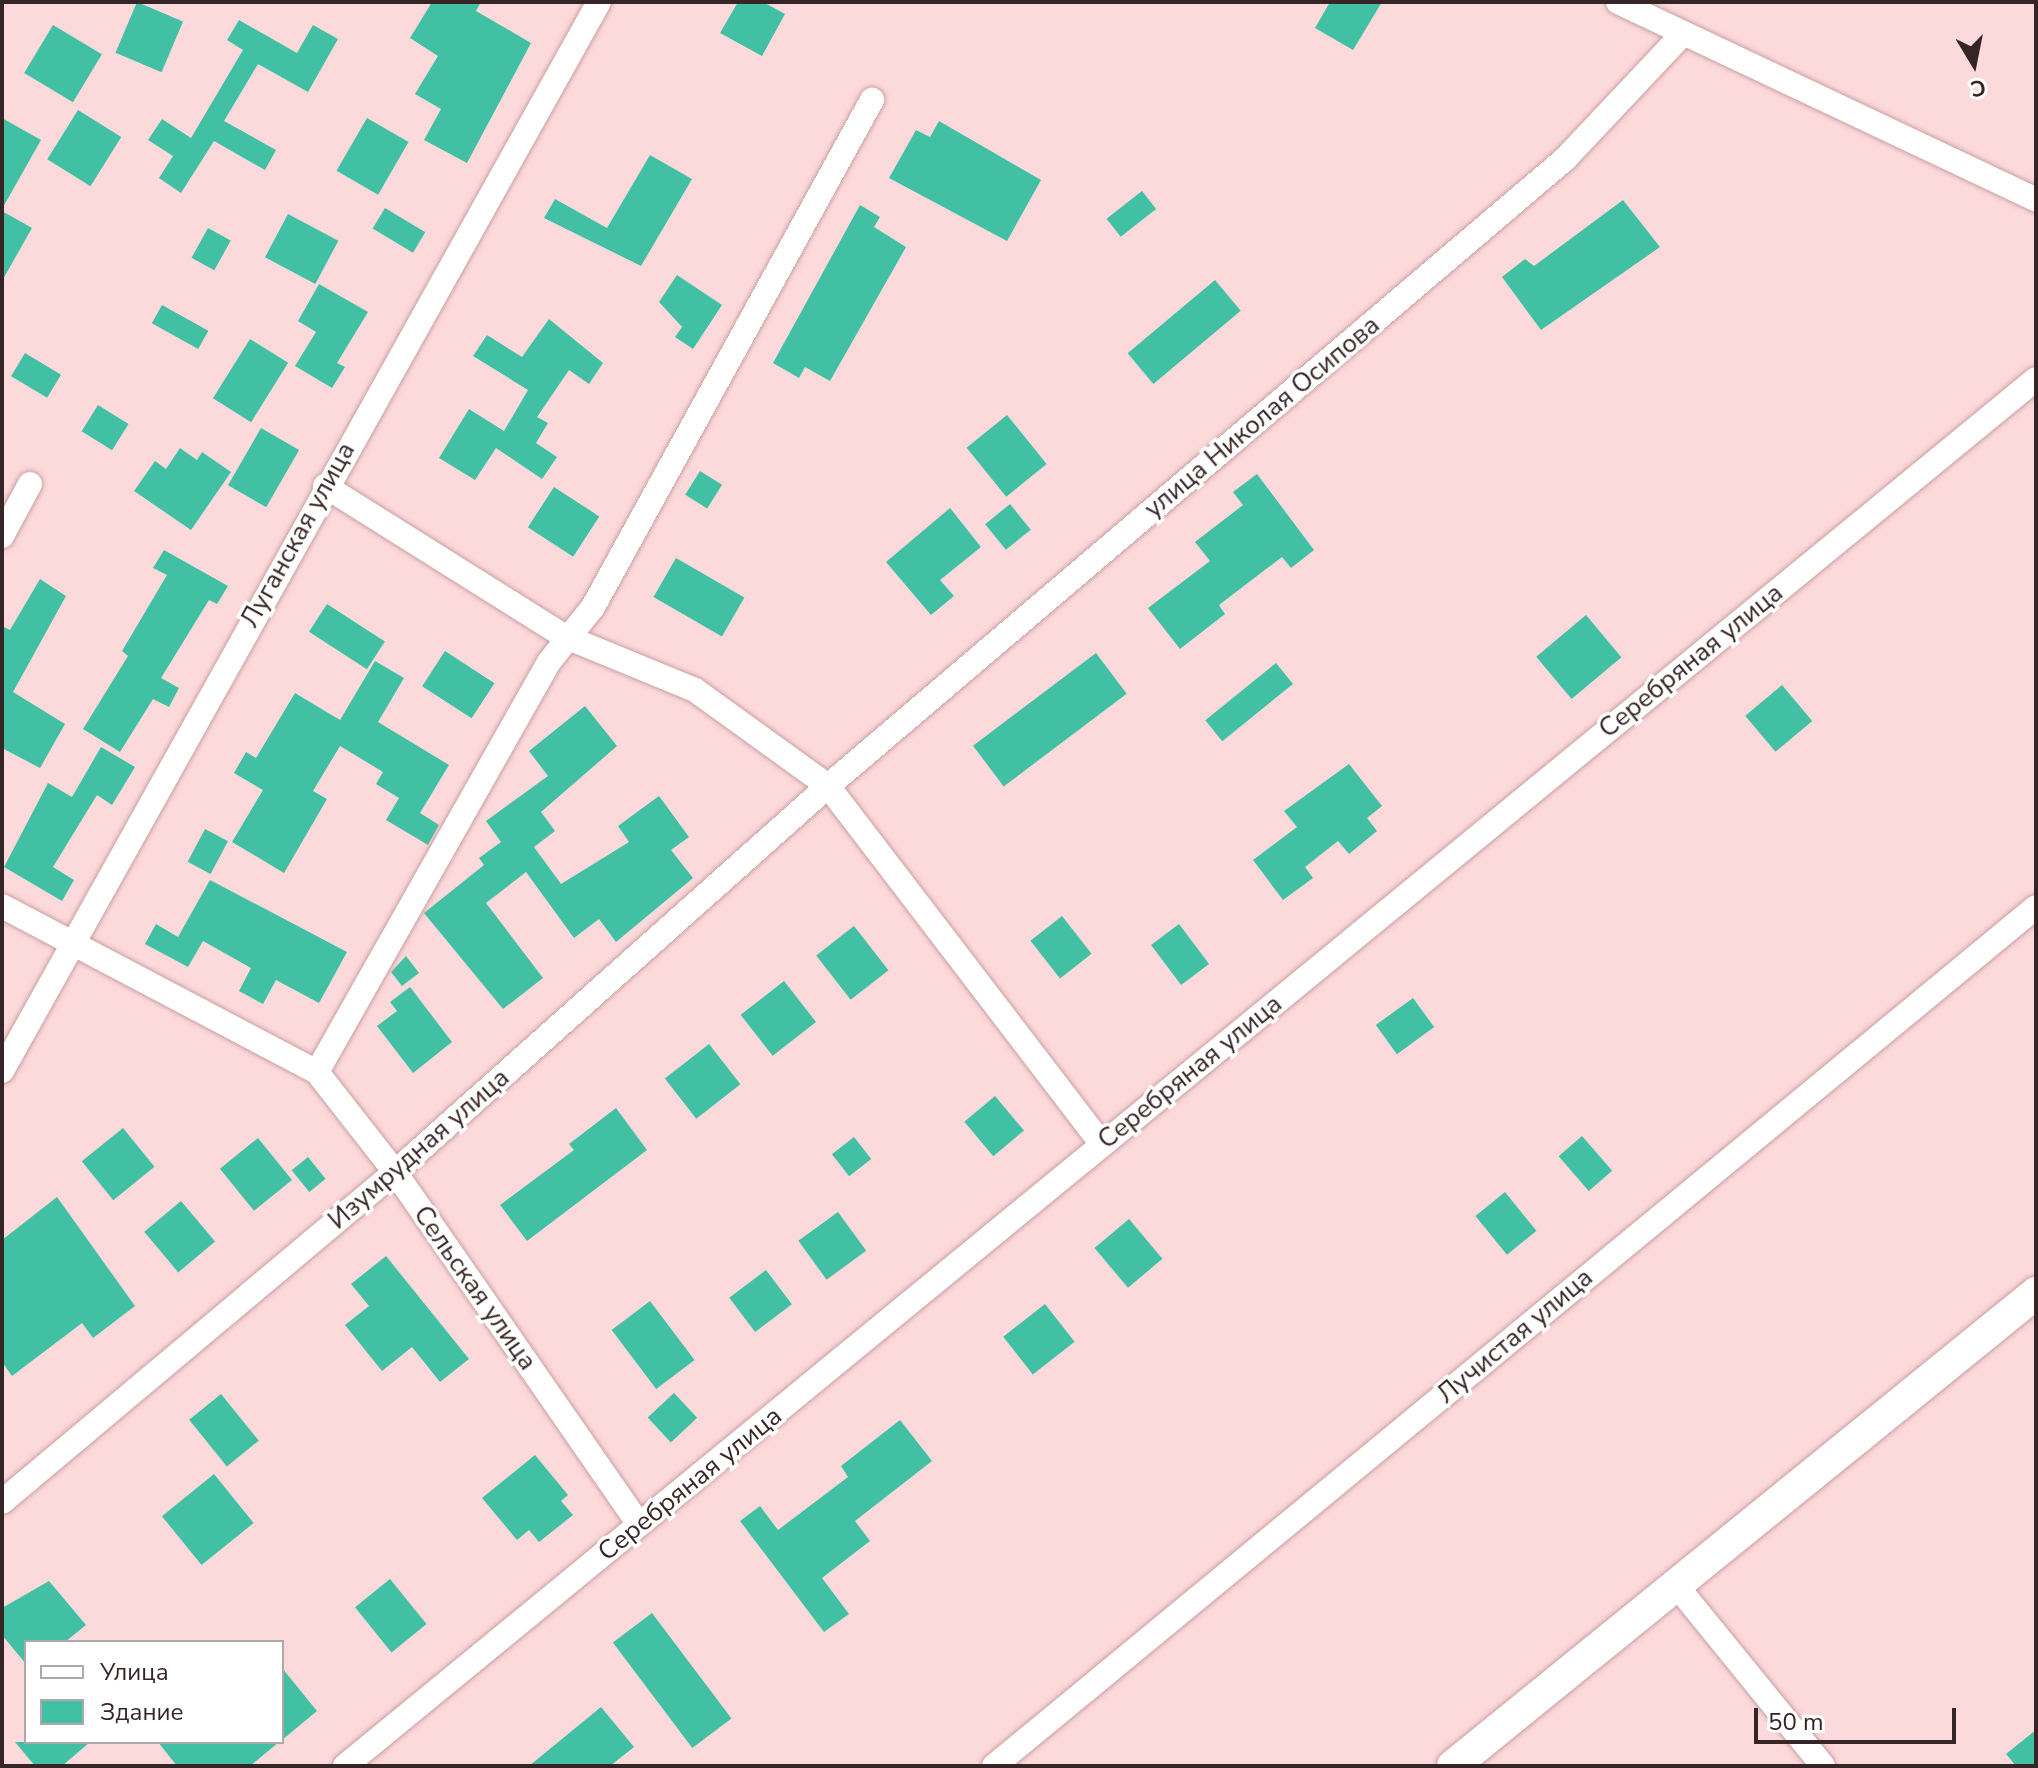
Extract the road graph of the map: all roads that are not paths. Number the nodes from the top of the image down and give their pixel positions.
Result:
1 (599, 2) edge
2 (1618, 2) edge
3 (1683, 34) junction
4 (872, 100) dead end
5 (2036, 200) edge
6 (2036, 379) edge
7 (30, 484) dead end
8 (325, 486) junction
9 (2, 536) edge
10 (566, 637) junction
11 (828, 786) junction
12 (2, 906) edge
13 (2036, 907) edge
14 (74, 941) junction
15 (2, 1071) edge
16 (317, 1072) junction
17 (1102, 1144) junction
18 (395, 1172) junction
19 (2036, 1293) edge
20 (2, 1502) edge
21 (639, 1525) junction
22 (1676, 1585) junction
23 (345, 1766) edge
24 (994, 1766) edge
25 (1453, 1766) edge
26 (1823, 1766) edge

1 - 8 street, Луганская улица
2 - 3 street
3 - 5 street
3 - 11 street, улица Николая Осипова
4 - 10 street
6 - 17 street, Серебряная улица
7 - 9 street
8 - 10 street
8 - 14 street, Луганская улица
10 - 11 street
10 - 16 street
11 - 17 street
11 - 18 street, Изумрудная улица
12 - 14 street, Сельская улица
13 - 24 street, Лучистая улица
14 - 15 street, Луганская улица
14 - 16 street, Сельская улица
16 - 18 street, Сельская улица
17 - 21 street, Серебряная улица
18 - 20 street, Изумрудная улица
18 - 21 street, Сельская улица
19 - 22 main road
21 - 23 street, Серебряная улица
22 - 25 main road
22 - 26 street

